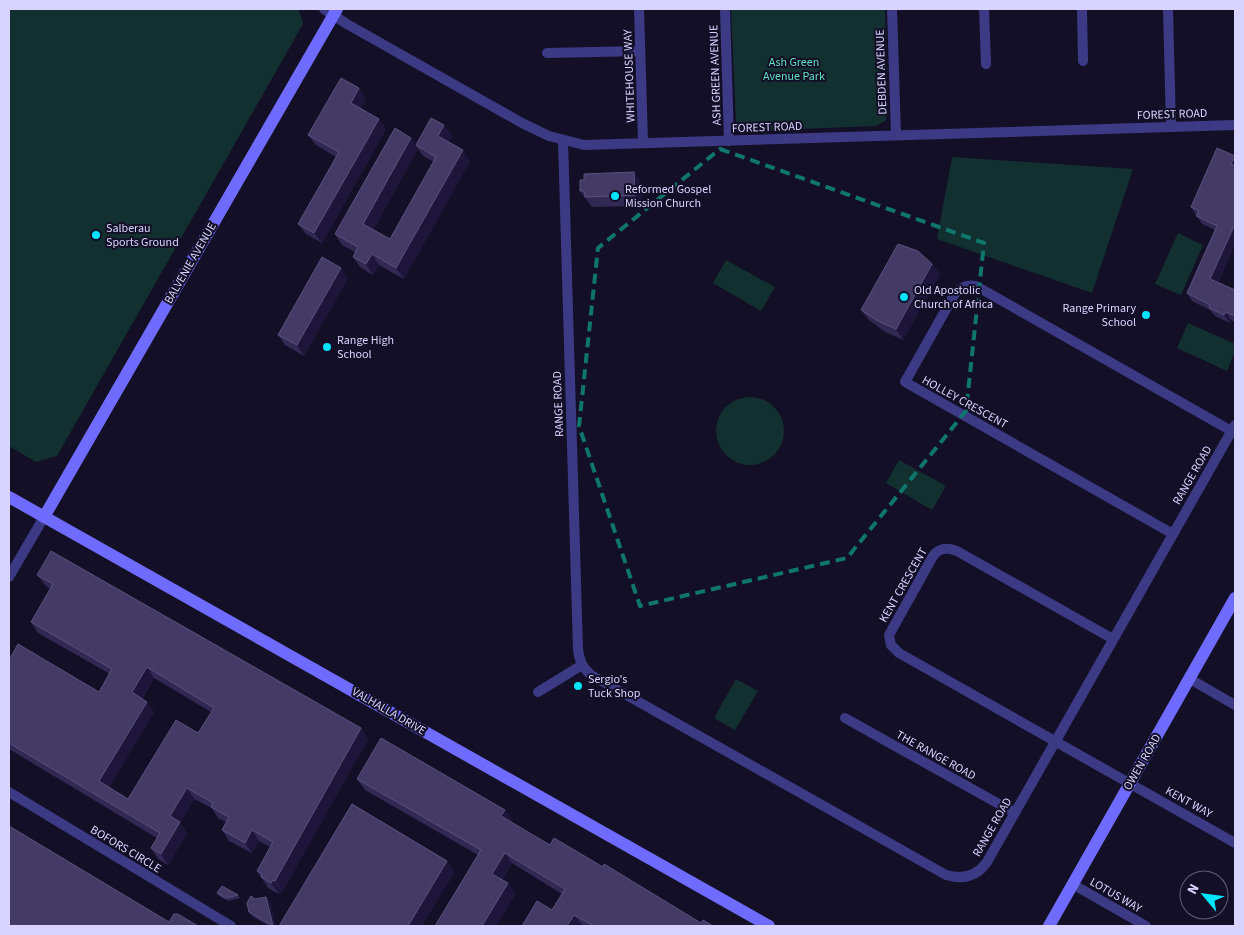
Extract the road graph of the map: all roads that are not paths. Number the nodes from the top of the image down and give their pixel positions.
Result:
1 (639, 9) edge
2 (725, 9) edge
3 (892, 9) edge
4 (984, 9) edge
5 (1082, 9) edge
6 (1168, 9) edge
7 (331, 11) edge
8 (640, 51) junction
9 (547, 52) dead end
10 (1083, 61) dead end
11 (986, 64) dead end
12 (1235, 125) edge
13 (1171, 127) junction
14 (896, 135) junction
15 (563, 141) junction
16 (729, 141) junction
17 (643, 143) junction
18 (1234, 430) edge
19 (9, 497) edge
20 (44, 517) junction
21 (1173, 534) junction
22 (9, 576) edge
23 (1235, 598) edge
24 (1113, 639) junction
25 (582, 665) junction
26 (1190, 679) junction
27 (538, 692) dead end
28 (1235, 705) edge
29 (845, 718) dead end
30 (1056, 740) junction
31 (1130, 783) junction
32 (9, 792) edge
33 (1014, 813) junction
34 (1235, 843) edge
35 (1074, 885) junction
36 (231, 926) edge
37 (769, 926) edge
38 (1050, 926) edge
39 (1146, 926) edge

1 - 8 street, WHITEHOUSE WAY
2 - 16 street, ASH GREEN AVENUE
3 - 14 street, DEBDEN AVENUE
4 - 11 street
5 - 10 street
6 - 13 street
7 - 15 street, FOREST ROAD
7 - 20 street, BALVENIE AVENUE
8 - 9 street
8 - 17 street, WHITEHOUSE WAY
12 - 13 street, FOREST ROAD
13 - 14 street, FOREST ROAD
14 - 16 street, FOREST ROAD
15 - 17 street, FOREST ROAD
15 - 25 street, RANGE ROAD
16 - 17 street, FOREST ROAD
18 - 21 street, RANGE ROAD
18 - 21 street, HOLLEY CRESCENT
19 - 20 street, VALHALLA DRIVE
20 - 22 street
20 - 37 street, VALHALLA DRIVE
21 - 24 street, RANGE ROAD
23 - 26 street, OWEN ROAD
24 - 30 street, RANGE ROAD
24 - 30 street, KENT CRESCENT
25 - 27 street
25 - 33 street, RANGE ROAD
26 - 28 street
26 - 31 street, OWEN ROAD
29 - 33 street, THE RANGE ROAD
30 - 31 street, KENT CRESCENT
30 - 33 street, RANGE ROAD
31 - 34 street, KENT WAY
31 - 35 street, OWEN ROAD
32 - 36 street, BOFORS CIRCLE
35 - 38 street, OWEN ROAD
35 - 39 street, LOTUS WAY

